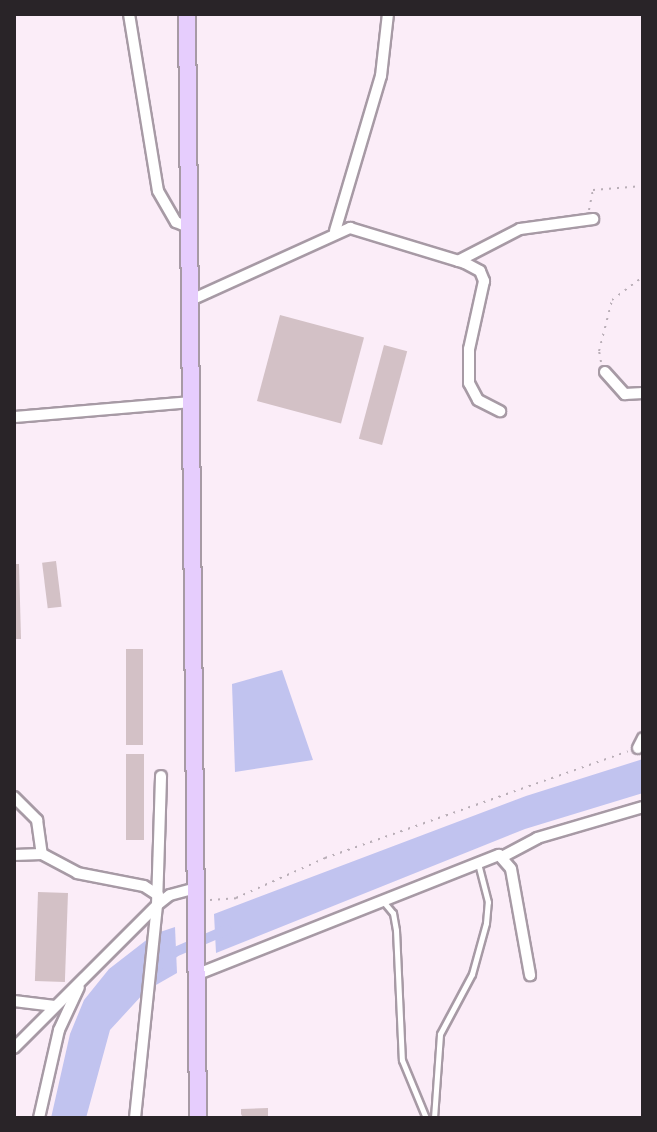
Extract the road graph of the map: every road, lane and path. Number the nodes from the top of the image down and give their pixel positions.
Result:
1 (129, 14) edge
2 (187, 14) edge
3 (388, 14) edge
4 (643, 186) edge
5 (590, 219) joint
6 (190, 228) junction
7 (335, 231) junction
8 (457, 262) junction
9 (643, 277) edge
10 (191, 300) junction
11 (605, 372) joint
12 (643, 393) edge
13 (192, 402) junction
14 (500, 411) dead end
15 (14, 417) edge
16 (641, 743) edge
17 (161, 776) dead end
18 (14, 797) edge
19 (643, 807) edge
20 (42, 854) junction
21 (14, 855) edge
22 (502, 857) junction
23 (477, 860) junction
24 (197, 894) junction
25 (157, 900) junction
26 (381, 900) junction
27 (198, 974) junction
28 (530, 975) dead end
29 (83, 978) junction
30 (14, 1001) edge
31 (55, 1006) junction
32 (14, 1048) edge
33 (39, 1118) edge
34 (135, 1118) edge
35 (198, 1118) edge
36 (426, 1118) edge
37 (434, 1118) edge

1 - 6 street
2 - 6 main road
3 - 7 street
4 - 5 path
5 - 8 street
6 - 10 main road
7 - 8 street
7 - 10 street
8 - 14 street
9 - 11 path
10 - 13 main road
11 - 12 street
13 - 15 street
13 - 24 main road
16 - 24 path
17 - 25 street
18 - 20 street
19 - 22 street
20 - 21 street
20 - 25 street
22 - 23 street
22 - 28 street
23 - 26 street
23 - 37 lane
24 - 25 street
24 - 27 main road
25 - 29 street
25 - 34 street
26 - 27 street
26 - 36 lane
27 - 35 main road
29 - 31 street
29 - 33 street
30 - 31 street
31 - 32 street

